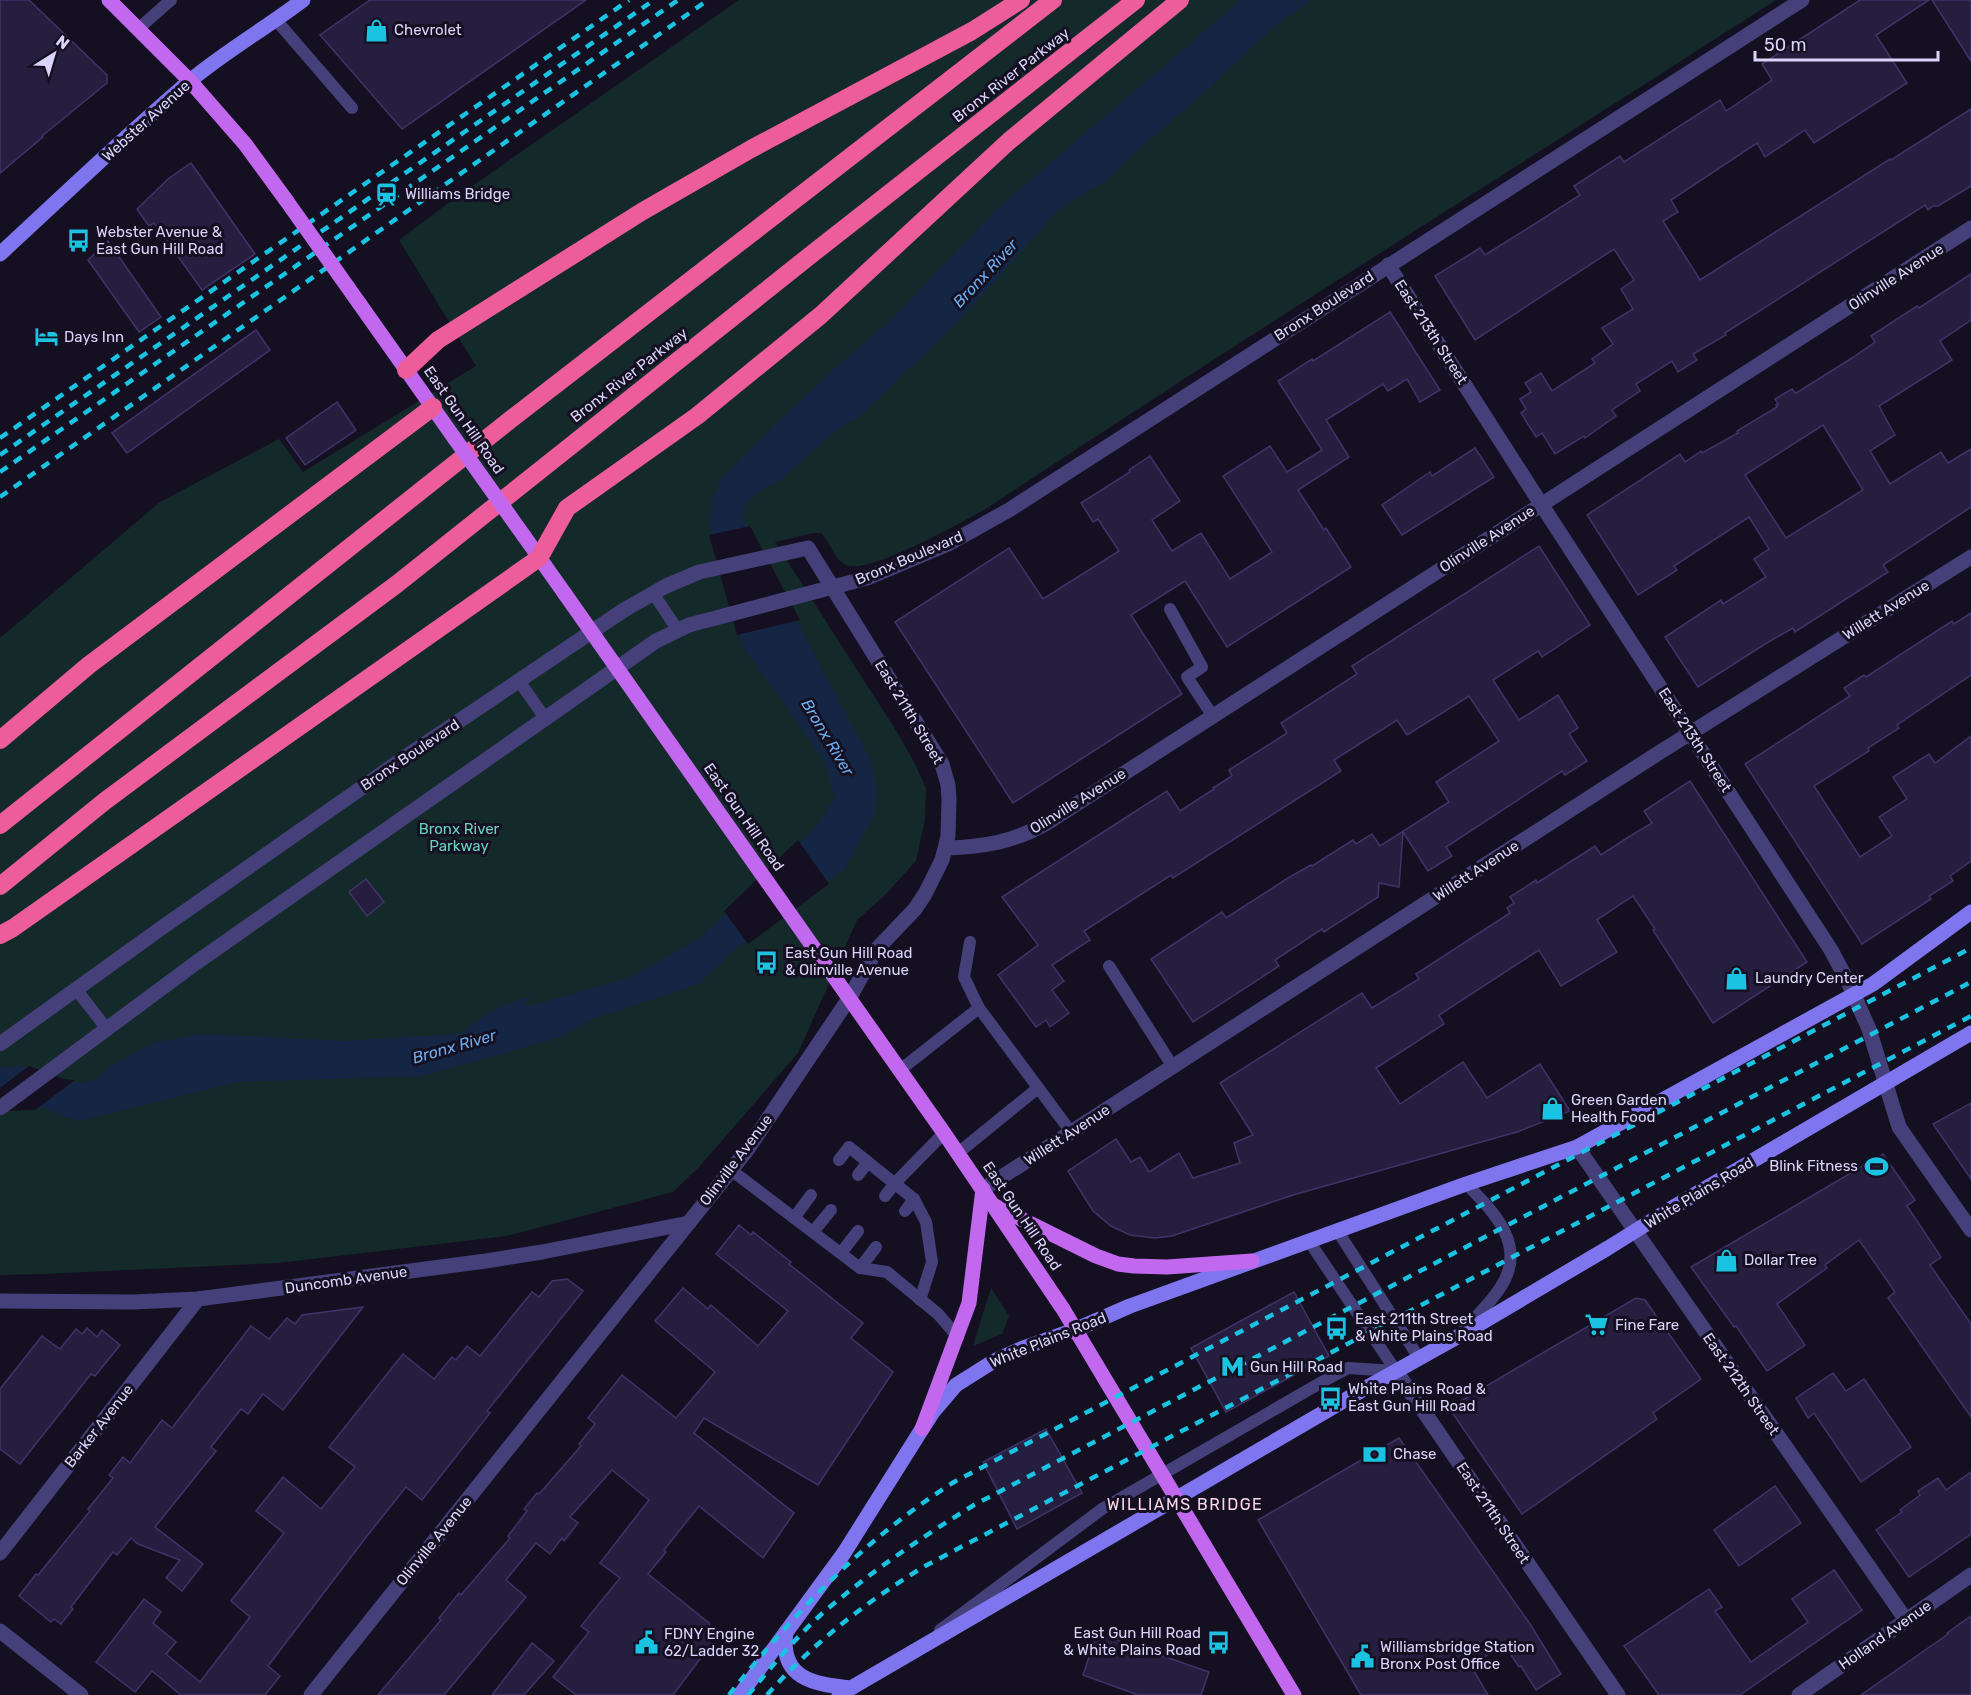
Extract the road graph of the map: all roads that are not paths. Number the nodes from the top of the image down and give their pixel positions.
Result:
1 (109, 0) edge
2 (171, 0) edge
3 (303, 0) edge
4 (1022, 0) edge
5 (1053, 0) edge
6 (1136, 0) edge
7 (1180, 0) edge
8 (1802, 0) edge
9 (286, 5) edge
10 (276, 20) junction
11 (138, 29) junction
12 (190, 81) junction
13 (352, 108) dead end
14 (1971, 228) edge
15 (0, 254) edge
16 (1388, 265) junction
17 (406, 370) junction
18 (433, 407) junction
19 (1541, 504) junction
20 (1971, 556) edge
21 (539, 558) junction
22 (833, 588) junction
23 (653, 593) junction
24 (1170, 609) dead end
25 (677, 630) junction
26 (519, 681) junction
27 (1212, 715) junction
28 (545, 718) junction
29 (1691, 733) junction
30 (0, 740) edge
31 (0, 825) edge
32 (946, 848) junction
33 (0, 886) edge
34 (1971, 912) edge
35 (0, 934) edge
36 (970, 942) dead end
37 (1109, 966) dead end
38 (76, 989) junction
39 (1854, 995) junction
40 (850, 997) junction
41 (979, 1008) junction
42 (106, 1028) junction
43 (1971, 1033) edge
44 (6, 1040) edge
45 (1173, 1067) junction
46 (900, 1070) junction
47 (1886, 1083) junction
48 (1038, 1088) junction
49 (0, 1108) edge
50 (1071, 1132) junction
51 (944, 1133) junction
52 (1577, 1147) junction
53 (958, 1153) junction
54 (839, 1160) dead end
55 (868, 1162) junction
56 (731, 1170) junction
57 (858, 1175) dead end
58 (895, 1183) junction
59 (1466, 1184) junction
60 (983, 1189) junction
61 (811, 1195) dead end
62 (885, 1196) dead end
63 (914, 1199) junction
64 (993, 1204) junction
65 (831, 1210) dead end
66 (905, 1211) dead end
67 (794, 1218) junction
68 (689, 1223) junction
69 (1337, 1230) junction
70 (1971, 1230) edge
71 (858, 1231) dead end
72 (1635, 1231) junction
73 (813, 1232) junction
74 (1309, 1240) junction
75 (876, 1247) dead end
76 (841, 1253) junction
77 (1252, 1261) junction
78 (860, 1268) junction
79 (198, 1299) junction
80 (920, 1300) junction
81 (0, 1301) edge
82 (1077, 1329) junction
83 (1459, 1336) junction
84 (958, 1337) junction
85 (1419, 1358) junction
86 (1396, 1371) junction
87 (922, 1429) junction
88 (1162, 1474) junction
89 (1176, 1500) junction
90 (0, 1553) edge
91 (1971, 1575) edge
92 (1906, 1620) junction
93 (0, 1631) edge
94 (786, 1632) junction
95 (903, 1657) junction
96 (845, 1692) edge
97 (81, 1695) edge
98 (311, 1695) edge
99 (740, 1695) edge
100 (1294, 1695) edge
101 (1618, 1695) edge
102 (1799, 1695) edge

1 - 11 main road, East Gun Hill Road
2 - 11 lane
3 - 9 main road, Webster Avenue
4 - 17 highway
5 - 31 highway
6 - 33 highway, Bronx River Parkway
7 - 21 highway
8 - 16 street, Bronx Boulevard
9 - 10 main road, Webster Avenue
10 - 12 main road, Webster Avenue
10 - 13 lane
11 - 12 main road, East Gun Hill Road
12 - 15 main road, Webster Avenue
12 - 17 main road, East Gun Hill Road, bridge
14 - 19 street, Olinville Avenue
16 - 19 street, East 213th Street
16 - 22 street, Bronx Boulevard
17 - 18 main road, East Gun Hill Road
18 - 21 main road, East Gun Hill Road, bridge
18 - 30 highway
19 - 27 street, Olinville Avenue
19 - 29 street, East 213th Street
20 - 29 street, Willett Avenue
21 - 35 highway
21 - 40 main road, East Gun Hill Road, bridge
22 - 23 street, Bronx Boulevard
22 - 25 street, Bronx Boulevard
22 - 32 street, East 211th Street
23 - 25 lane
23 - 26 street, Bronx Boulevard
24 - 27 lane
25 - 28 street, Bronx Boulevard
26 - 28 lane
26 - 38 street, Bronx Boulevard
27 - 32 street, Olinville Avenue
28 - 42 street, Bronx Boulevard
29 - 39 street, East 213th Street
29 - 45 street, Willett Avenue
32 - 40 street, Olinville Avenue
34 - 39 main road, White Plains Road
36 - 41 lane
37 - 45 lane
38 - 42 lane
38 - 44 street, Bronx Boulevard
39 - 47 street, East 213th Street
39 - 52 main road, White Plains Road
40 - 46 main road, East Gun Hill Road
40 - 56 street, Olinville Avenue
41 - 46 lane
41 - 48 lane
42 - 49 street, Bronx Boulevard
43 - 47 main road, White Plains Road
45 - 50 street, Willett Avenue
46 - 51 main road, East Gun Hill Road
47 - 70 street, East 213th Street
47 - 72 main road, White Plains Road
48 - 50 lane
48 - 53 lane
50 - 60 street, Willett Avenue
51 - 53 main road, East Gun Hill Road
51 - 58 lane
52 - 59 main road, White Plains Road
52 - 72 street, East 212th Street
53 - 60 main road, East Gun Hill Road
54 - 55 lane
55 - 57 lane
55 - 58 lane
56 - 67 lane
56 - 68 street, Olinville Avenue
58 - 62 lane
58 - 63 lane
59 - 69 main road, White Plains Road
59 - 83 lane, White Plains Road
60 - 64 main road, East Gun Hill Road
60 - 84 main road
61 - 67 lane
63 - 66 lane
63 - 80 lane
64 - 77 main road
64 - 82 main road, East Gun Hill Road
65 - 73 lane
67 - 73 lane
68 - 79 street, Duncomb Avenue
68 - 98 street, Olinville Avenue
69 - 74 main road, White Plains Road
69 - 85 lane
71 - 76 lane
72 - 83 main road, White Plains Road
72 - 92 street, East 212th Street
73 - 76 lane
74 - 77 main road, White Plains Road
74 - 86 lane, East 211th Street
75 - 78 lane
76 - 78 lane
77 - 82 main road, White Plains Road
78 - 80 lane
79 - 81 street, Duncomb Avenue
79 - 90 street, Barker Avenue
80 - 84 lane
82 - 87 main road, White Plains Road
82 - 88 main road, East Gun Hill Road
83 - 85 main road, White Plains Road
84 - 87 main road
85 - 86 main road, White Plains Road
86 - 88 lane, White Plains Road
86 - 89 main road, White Plains Road
86 - 101 street, East 211th Street
87 - 94 main road, White Plains Road
88 - 89 main road, East Gun Hill Road
88 - 95 lane, White Plains Road
89 - 95 main road, White Plains Road
89 - 100 main road, East Gun Hill Road
91 - 92 street, Holland Avenue
92 - 102 street, Holland Avenue
93 - 97 street
94 - 96 main road
94 - 99 main road, White Plains Road
95 - 96 main road, White Plains Road

